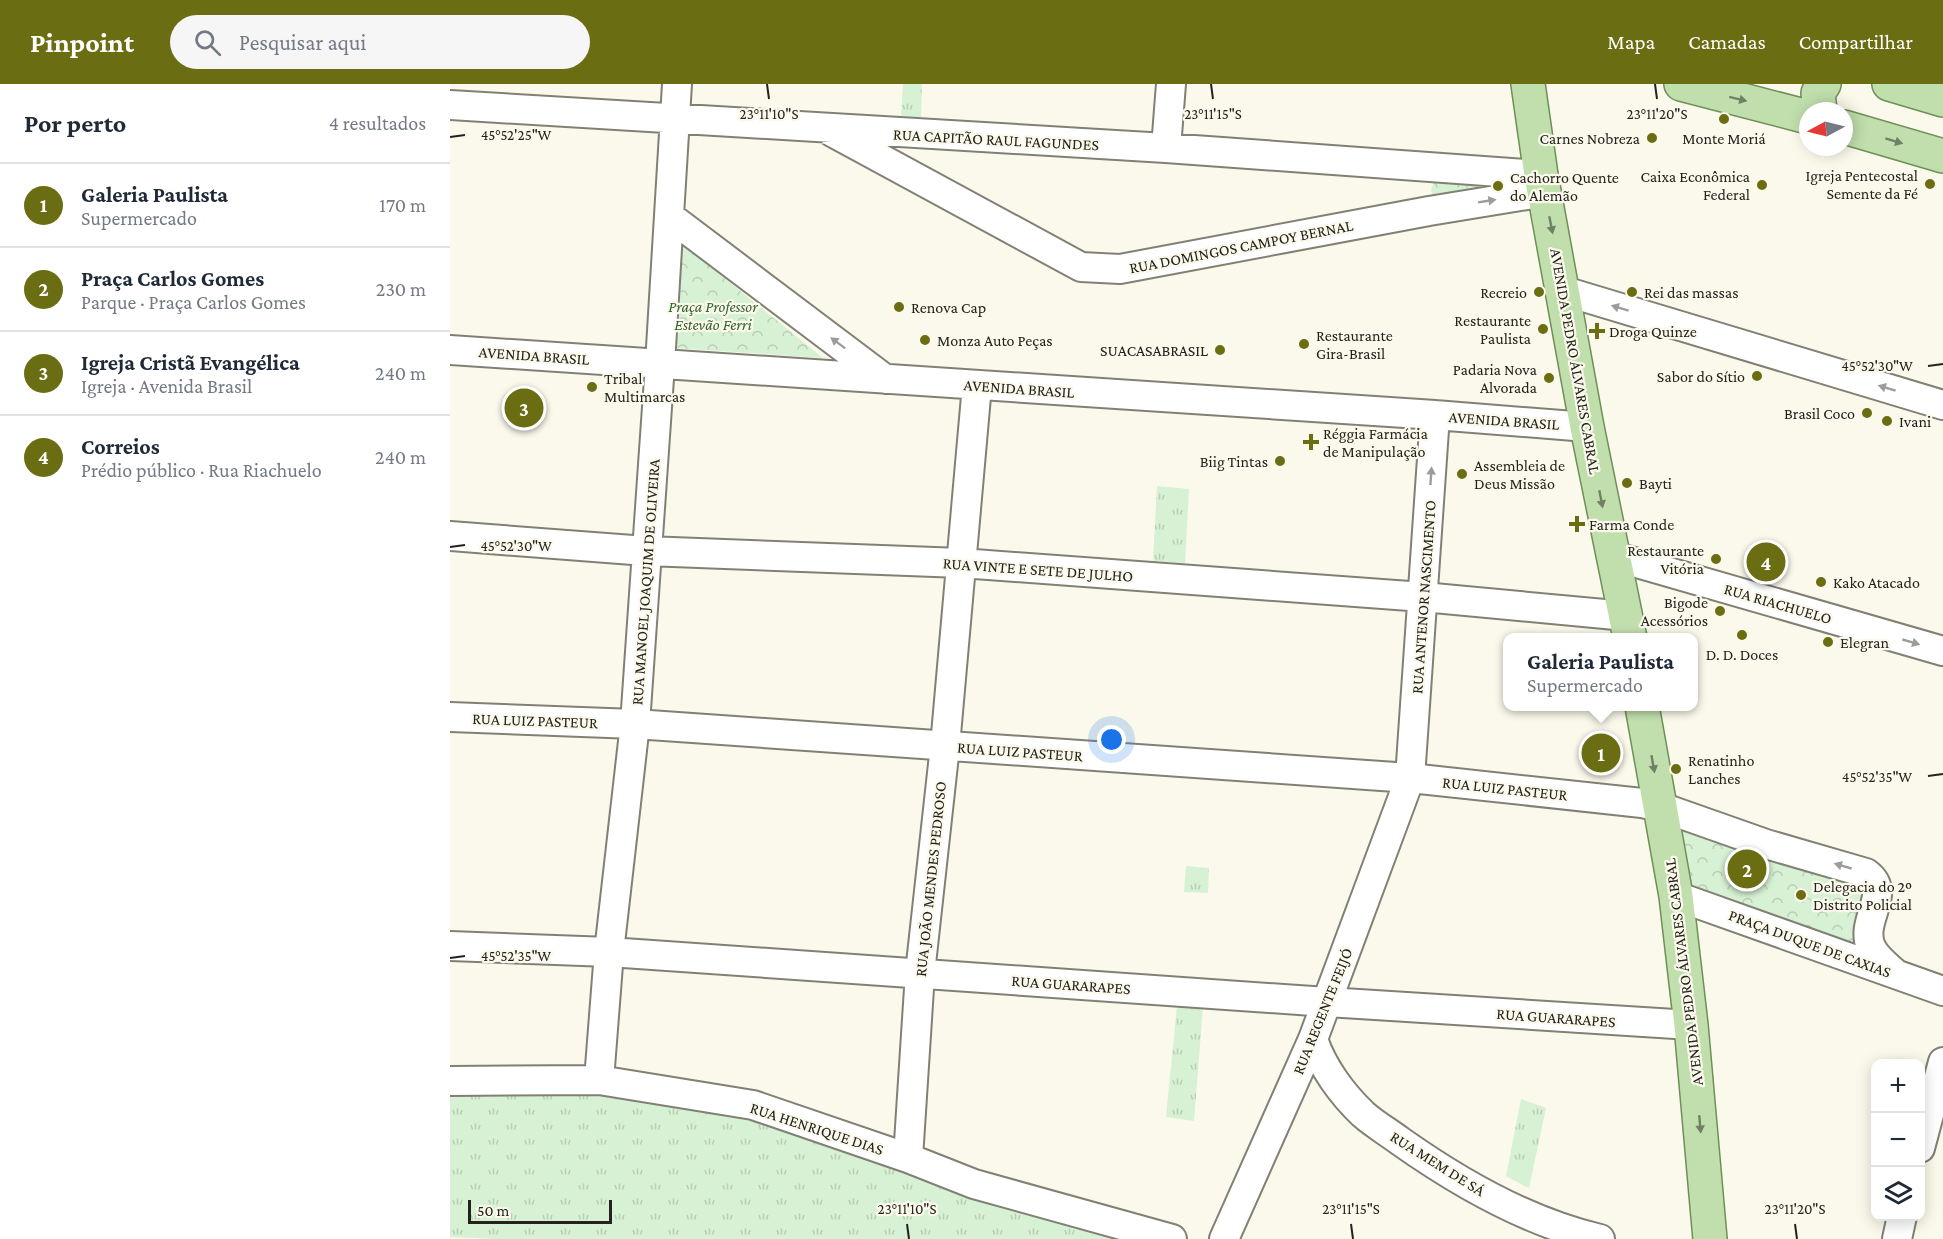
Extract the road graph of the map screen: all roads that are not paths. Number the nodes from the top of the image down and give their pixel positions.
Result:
1 (677, 84) edge
2 (1171, 84) edge
3 (1528, 84) edge
4 (1682, 84) edge
5 (1824, 84) edge
6 (1866, 84) edge
7 (1898, 86) edge
8 (1943, 100) edge
9 (1819, 102) edge
10 (450, 105) edge
11 (1799, 115) edge
12 (675, 120) junction
13 (825, 129) junction
14 (1853, 130) edge
15 (1166, 148) junction
16 (1943, 156) edge
17 (1426, 167) junction
18 (1543, 183) junction
19 (1429, 211) junction
20 (669, 216) junction
21 (1564, 291) junction
22 (450, 350) edge
23 (660, 364) junction
24 (885, 379) junction
25 (976, 385) junction
26 (1943, 405) edge
27 (1435, 415) junction
28 (1587, 427) junction
29 (450, 536) edge
30 (646, 551) junction
31 (1613, 556) junction
32 (961, 563) junction
33 (1423, 597) junction
34 (1628, 627) edge
35 (1943, 651) edge
36 (1643, 711) edge
37 (450, 717) edge
38 (635, 724) junction
39 (945, 746) junction
40 (1410, 778) junction
41 (1661, 807) junction
42 (1676, 896) junction
43 (1868, 927) junction
44 (450, 946) edge
45 (1827, 950) junction
46 (609, 952) junction
47 (920, 972) junction
48 (1896, 974) junction
49 (1943, 991) edge
50 (1327, 1002) junction
51 (1691, 1025) junction
52 (1313, 1039) junction
53 (1943, 1062) edge
54 (599, 1080) junction
55 (450, 1081) edge
56 (1925, 1129) edge
57 (908, 1158) junction
58 (1901, 1221) edge
59 (1172, 1239) edge
60 (1224, 1239) edge
61 (1600, 1239) edge
62 (1710, 1239) edge
63 (1897, 1239) edge

1 - 12 street, RUA MANOEL JOAQUIM DE OLIVEIRA
2 - 15 street
3 - 18 main road, AVENIDA PEDRO ÁLVARES CABRAL
4 -> 11 main road
5 - 9 main road
6 - 7 main road
7 - 8 main road
10 - 12 street, RUA CAPITÃO RAUL FAGUNDES
12 - 13 street, RUA CAPITÃO RAUL FAGUNDES
12 - 20 street, RUA MANOEL JOAQUIM DE OLIVEIRA
13 - 15 street, RUA CAPITÃO RAUL FAGUNDES
13 - 19 street, RUA DOMINGOS CAMPOY BERNAL
14 -> 16 main road
15 - 17 street, RUA CAPITÃO RAUL FAGUNDES
17 - 18 street, RUA CAPITÃO RAUL FAGUNDES
17 - 19 street
19 -> 18 street, RUA DOMINGOS CAMPOY BERNAL
18 -> 21 main road, AVENIDA PEDRO ÁLVARES CABRAL
20 - 23 street, RUA MANOEL JOAQUIM DE OLIVEIRA
24 -> 20 street
26 -> 21 street
21 - 28 main road, AVENIDA PEDRO ÁLVARES CABRAL
22 - 23 street, AVENIDA BRASIL
23 - 24 street, AVENIDA BRASIL
23 - 30 street, RUA MANOEL JOAQUIM DE OLIVEIRA
24 - 25 street, AVENIDA BRASIL
25 - 27 street, AVENIDA BRASIL
25 - 32 street, RUA JOÃO MENDES PEDROSO
27 - 28 street, AVENIDA BRASIL
33 -> 27 street, RUA ANTENOR NASCIMENTO
28 -> 31 main road, AVENIDA PEDRO ÁLVARES CABRAL
29 - 30 street, RUA VINTE E SETE DE JULHO
30 - 32 street, RUA VINTE E SETE DE JULHO
30 - 38 street, RUA MANOEL JOAQUIM DE OLIVEIRA
31 - 34 main road, AVENIDA PEDRO ÁLVARES CABRAL
31 -> 35 street, RUA RIACHUELO
32 - 33 street, RUA VINTE E SETE DE JULHO
32 - 39 street, RUA JOÃO MENDES PEDROSO
33 - 34 street, RUA VINTE E SETE DE JULHO
33 - 40 street, RUA ANTENOR NASCIMENTO
36 -> 41 main road, AVENIDA PEDRO ÁLVARES CABRAL
37 - 38 street, RUA LUIZ PASTEUR
38 - 39 street, RUA LUIZ PASTEUR
38 - 46 street, RUA MANOEL JOAQUIM DE OLIVEIRA
39 - 40 street, RUA LUIZ PASTEUR
39 - 47 street, RUA JOÃO MENDES PEDROSO
40 - 41 street, RUA LUIZ PASTEUR
40 - 50 street, RUA REGENTE FEIJÓ
41 - 42 main road, AVENIDA PEDRO ÁLVARES CABRAL
43 -> 41 street, RUA LUIZ PASTEUR
42 - 45 street, PRAÇA DUQUE DE CAXIAS
42 - 51 main road, AVENIDA PEDRO ÁLVARES CABRAL
43 - 45 street
43 - 48 street
44 - 46 street, RUA GUARARAPES
45 - 48 street, PRAÇA DUQUE DE CAXIAS
46 - 47 street, RUA GUARARAPES
46 - 54 street, RUA MANOEL JOAQUIM DE OLIVEIRA
47 - 50 street, RUA GUARARAPES
47 - 57 street, RUA JOÃO MENDES PEDROSO
48 - 49 street, PRAÇA DUQUE DE CAXIAS
50 - 51 street, RUA GUARARAPES
50 - 52 street, RUA REGENTE FEIJÓ
51 -> 62 main road, AVENIDA PEDRO ÁLVARES CABRAL
52 - 60 street, RUA REGENTE FEIJÓ
52 - 61 street, RUA MEM DE SÁ
53 - 56 street
54 - 55 street, RUA HENRIQUE DIAS
54 - 57 street, RUA HENRIQUE DIAS
57 - 59 street, RUA HENRIQUE DIAS
58 - 63 street

